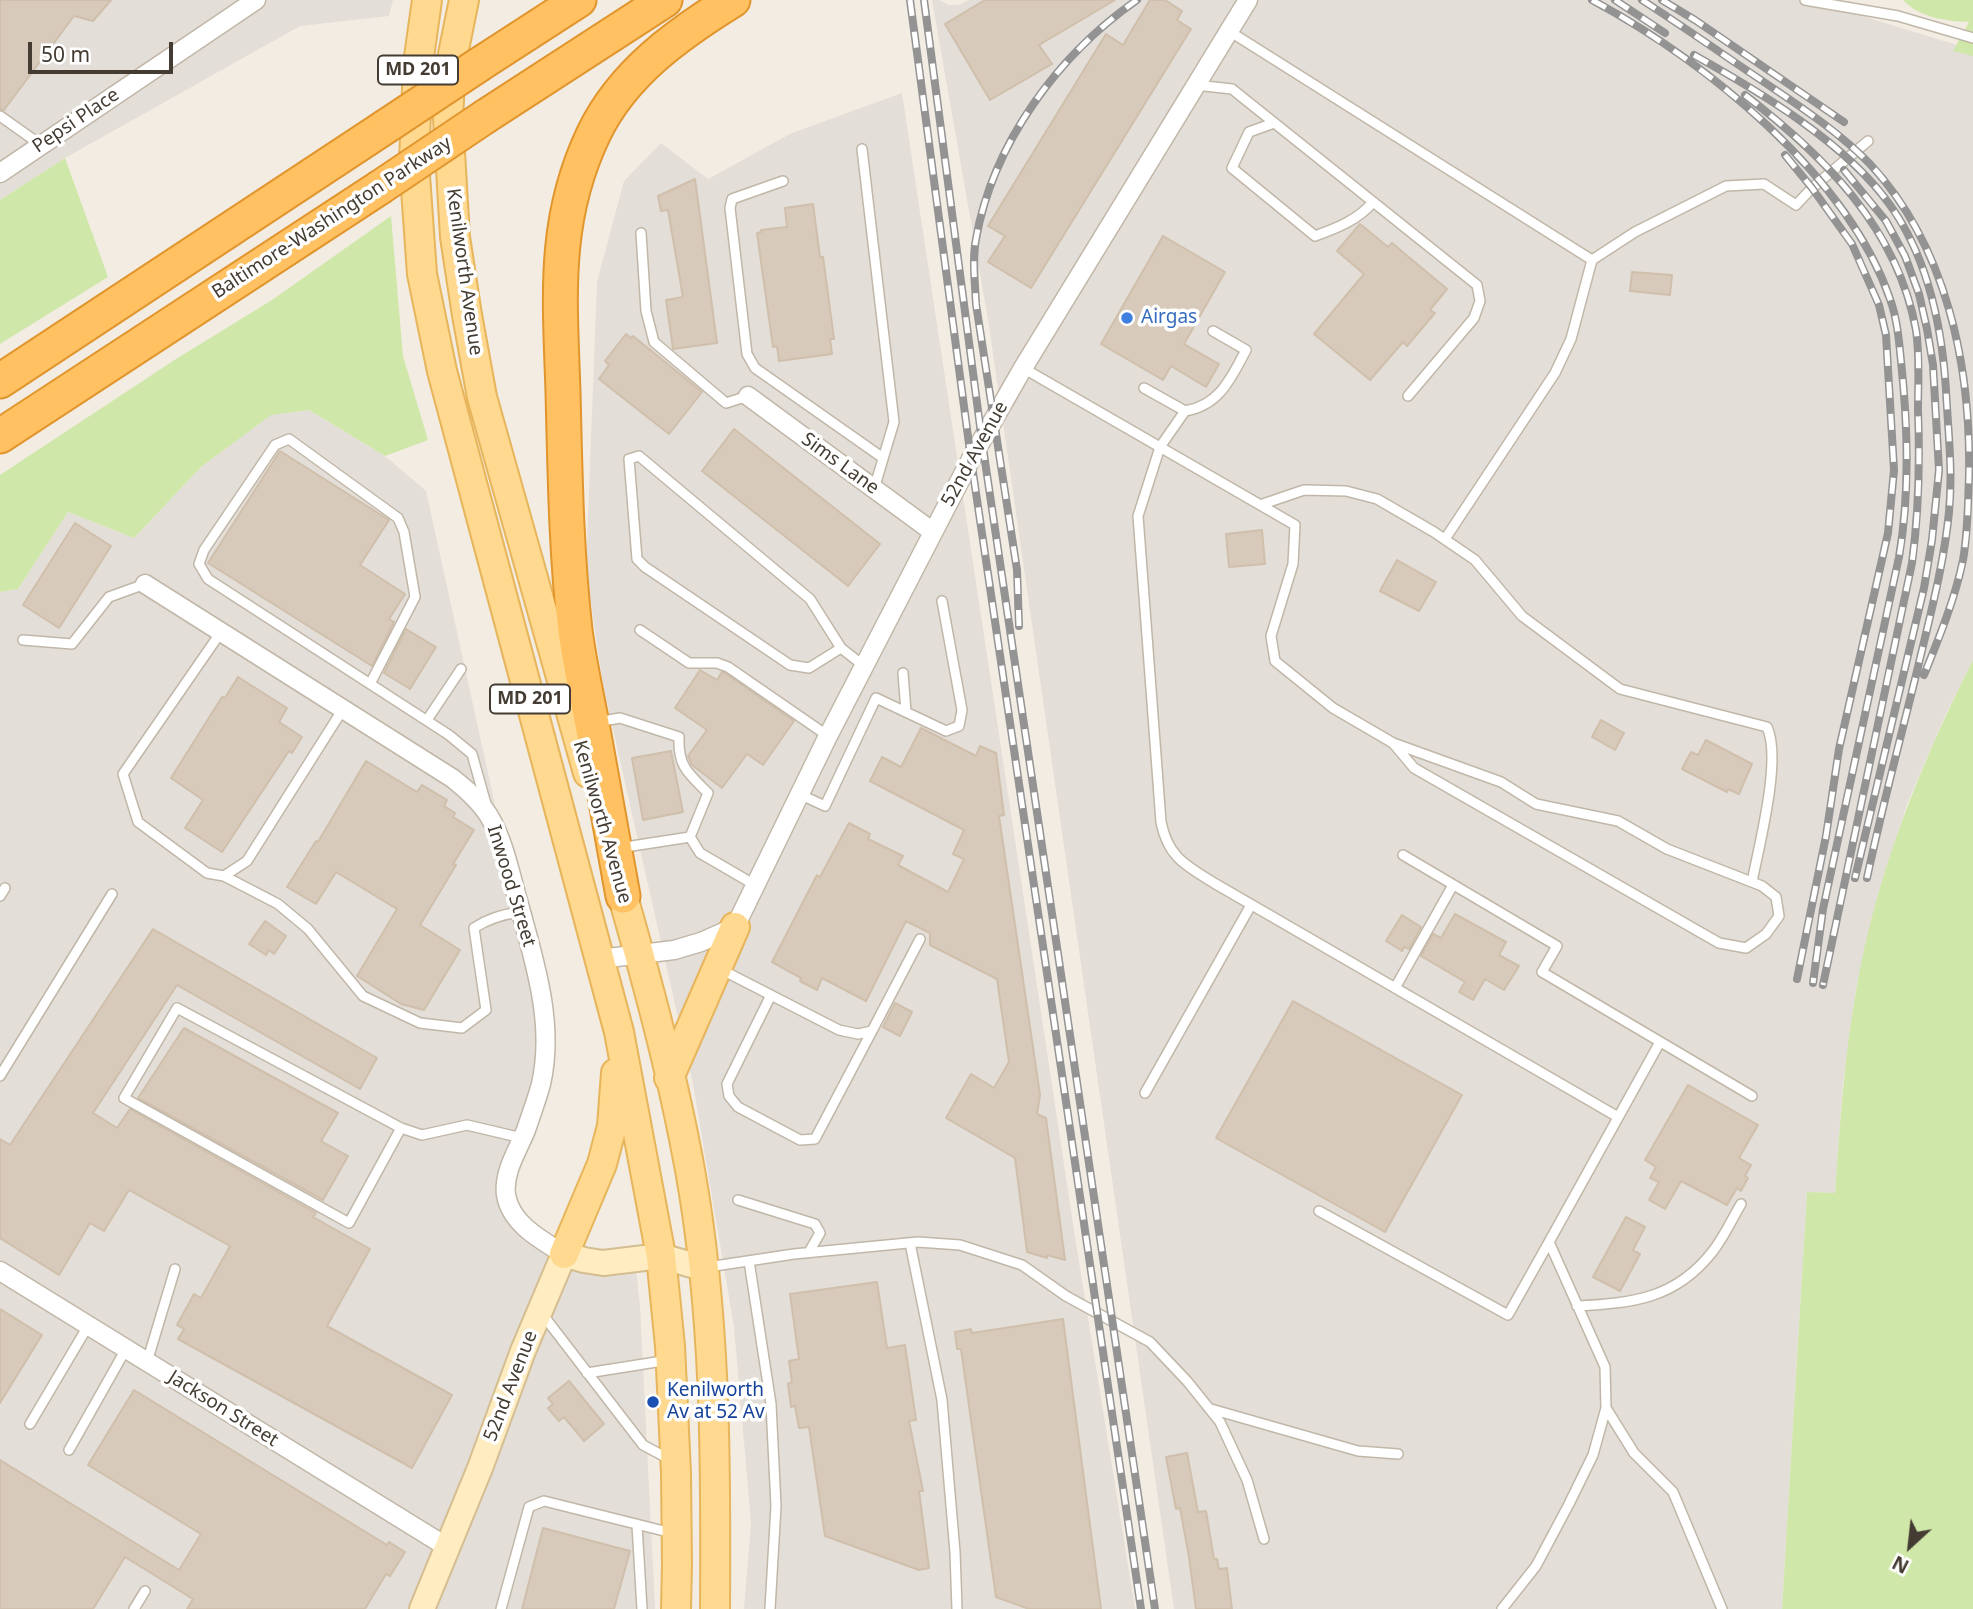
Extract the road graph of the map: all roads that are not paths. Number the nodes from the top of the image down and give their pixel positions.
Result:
1 (256, 0) edge
2 (427, 0) edge
3 (464, 0) edge
4 (579, 0) edge
5 (665, 0) edge
6 (733, 0) edge
7 (1248, 0) edge
8 (1805, 0) edge
9 (1229, 31) junction
10 (1973, 38) edge
11 (1196, 85) junction
12 (0, 116) edge
13 (1274, 123) junction
14 (1868, 141) dead end
15 (41, 145) junction
16 (862, 149) dead end
17 (0, 173) edge
18 (783, 181) dead end
19 (1373, 202) junction
20 (641, 233) dead end
21 (1592, 260) junction
22 (1213, 331) dead end
23 (1023, 368) junction
24 (0, 381) edge
25 (1144, 388) dead end
26 (748, 396) joint
27 (1408, 396) dead end
28 (1185, 411) junction
29 (0, 436) edge
30 (1160, 447) junction
31 (883, 458) junction
32 (874, 489) junction
33 (1260, 505) junction
34 (933, 532) junction
35 (1445, 539) junction
36 (145, 584) joint
37 (942, 601) dead end
38 (640, 630) dead end
39 (221, 632) junction
40 (23, 640) dead end
41 (841, 648) junction
42 (864, 666) junction
43 (461, 669) dead end
44 (903, 673) dead end
45 (370, 684) junction
46 (343, 709) junction
47 (906, 712) junction
48 (427, 720) junction
49 (592, 723) junction
50 (828, 736) junction
51 (1393, 743) junction
52 (799, 794) junction
53 (489, 816) junction
54 (690, 837) junction
55 (614, 848) junction
56 (1403, 855) dead end
57 (224, 876) junction
58 (1752, 882) junction
59 (1453, 884) junction
60 (755, 885) junction
61 (112, 894) dead end
62 (623, 896) junction
63 (1251, 905) junction
64 (521, 912) junction
65 (735, 927) junction
66 (920, 939) dead end
67 (640, 955) junction
68 (600, 959) junction
69 (717, 968) junction
70 (1395, 988) junction
71 (771, 995) junction
72 (872, 1031) junction
73 (619, 1032) junction
74 (1660, 1042) junction
75 (0, 1076) edge
76 (669, 1078) junction
77 (1145, 1093) dead end
78 (1752, 1096) dead end
79 (1618, 1117) junction
80 (401, 1128) junction
81 (522, 1138) junction
82 (738, 1200) dead end
83 (1741, 1204) dead end
84 (1319, 1211) dead end
85 (910, 1242) junction
86 (1549, 1242) junction
87 (809, 1252) junction
88 (564, 1254) junction
89 (661, 1256) junction
90 (749, 1261) junction
91 (702, 1268) junction
92 (175, 1269) dead end
93 (0, 1271) edge
94 (1577, 1306) junction
95 (540, 1311) junction
96 (88, 1326) junction
97 (126, 1349) junction
98 (670, 1360) junction
99 (147, 1362) junction
100 (587, 1373) junction
101 (1606, 1408) junction
102 (1210, 1409) junction
103 (30, 1424) dead end
104 (69, 1450) dead end
105 (1398, 1454) dead end
106 (675, 1462) junction
107 (637, 1524) junction
108 (677, 1535) junction
109 (1264, 1539) dead end
110 (447, 1547) junction
111 (145, 1591) dead end
112 (134, 1609) edge
113 (422, 1609) edge
114 (501, 1609) edge
115 (642, 1609) edge
116 (676, 1609) edge
117 (715, 1609) edge
118 (771, 1609) edge
119 (957, 1609) edge
120 (1502, 1609) edge
121 (1722, 1609) edge

1 - 15 street, Pepsi Place
2 - 68 main road, Kenilworth Avenue / MD 201
3 - 62 main road, Kenilworth Avenue / MD 201
4 - 24 highway, bridge
5 - 29 highway, Baltimore-Washington Parkway, bridge
6 - 49 highway
7 - 9 street, 52nd Avenue
8 - 10 lane
9 - 11 street, 52nd Avenue
9 - 21 lane
11 - 13 lane
11 - 23 street, 52nd Avenue
12 - 15 lane
13 - 19 lane
13 - 19 lane
14 - 21 lane
15 - 17 street, Pepsi Place
16 - 31 lane
18 - 31 lane
19 - 27 lane
20 - 26 lane
21 - 35 lane
22 - 28 lane
23 - 30 lane
23 - 34 street, 52nd Avenue
25 - 28 lane
26 - 32 street, Sims Lane
28 - 30 lane
30 - 33 lane
30 - 63 lane
31 - 32 lane
32 - 34 street, Sims Lane
33 - 35 lane
33 - 51 lane
34 - 42 street, 52nd Avenue
35 - 58 lane
36 - 39 street, Inwood Street
36 - 40 lane
37 - 47 lane
38 - 50 lane
39 - 46 street, Inwood Street
39 - 57 lane
41 - 41 lane
41 - 42 lane
42 - 50 street, 52nd Avenue
43 - 48 lane
44 - 47 lane
45 - 45 lane
45 - 48 lane
46 - 53 street, Inwood Street
46 - 57 lane
47 - 52 lane
48 - 53 lane
49 - 54 lane
49 - 55 highway
50 - 52 street, 52nd Avenue
51 - 58 lane
51 - 58 lane
52 - 60 street, 52nd Avenue
53 - 64 street, Inwood Street
54 - 55 lane
54 - 60 lane
55 - 62 highway
56 - 59 lane
57 - 64 lane
59 - 70 lane
59 - 74 lane
60 - 65 street, 52nd Avenue
61 - 75 lane
62 - 67 main road, Kenilworth Avenue / MD 201
63 - 70 lane
63 - 77 lane
64 - 81 street, Inwood Street
65 - 67 street
65 - 69 main road
66 - 72 lane
67 - 68 street
67 - 76 main road, Kenilworth Avenue / MD 201
68 - 73 main road, Kenilworth Avenue / MD 201
69 - 71 lane
69 - 76 main road
70 - 79 lane
71 - 72 lane
71 - 72 lane
73 - 88 main road
73 - 89 main road, Kenilworth Avenue / MD 201
74 - 78 lane
74 - 79 lane
76 - 91 main road, Kenilworth Avenue / MD 201
79 - 86 lane
80 - 80 lane
80 - 81 lane
81 - 88 street, Inwood Street
82 - 87 lane
83 - 94 lane
84 - 86 lane
85 - 87 lane
85 - 102 lane
85 - 119 lane
86 - 94 lane
87 - 90 lane
88 - 89 street
88 - 95 street, 52nd Avenue
89 - 91 street
89 - 98 main road, Kenilworth Avenue / MD 201
90 - 91 lane
90 - 118 lane
91 - 117 main road, Kenilworth Avenue / MD 201
92 - 99 lane
93 - 96 street, Jackson Street
94 - 101 lane
95 - 100 lane
95 - 110 street, 52nd Avenue
96 - 97 street, Jackson Street
96 - 103 lane
97 - 99 street, Jackson Street
97 - 104 lane
98 - 100 lane
98 - 106 main road, Kenilworth Avenue / MD 201
99 - 110 street, Jackson Street
100 - 106 lane
101 - 120 lane
101 - 121 lane
102 - 105 lane
102 - 109 lane
106 - 108 main road, Kenilworth Avenue / MD 201
107 - 108 lane
107 - 114 lane
107 - 115 lane
108 - 116 main road, Kenilworth Avenue / MD 201
110 - 113 street, 52nd Avenue
111 - 112 lane

